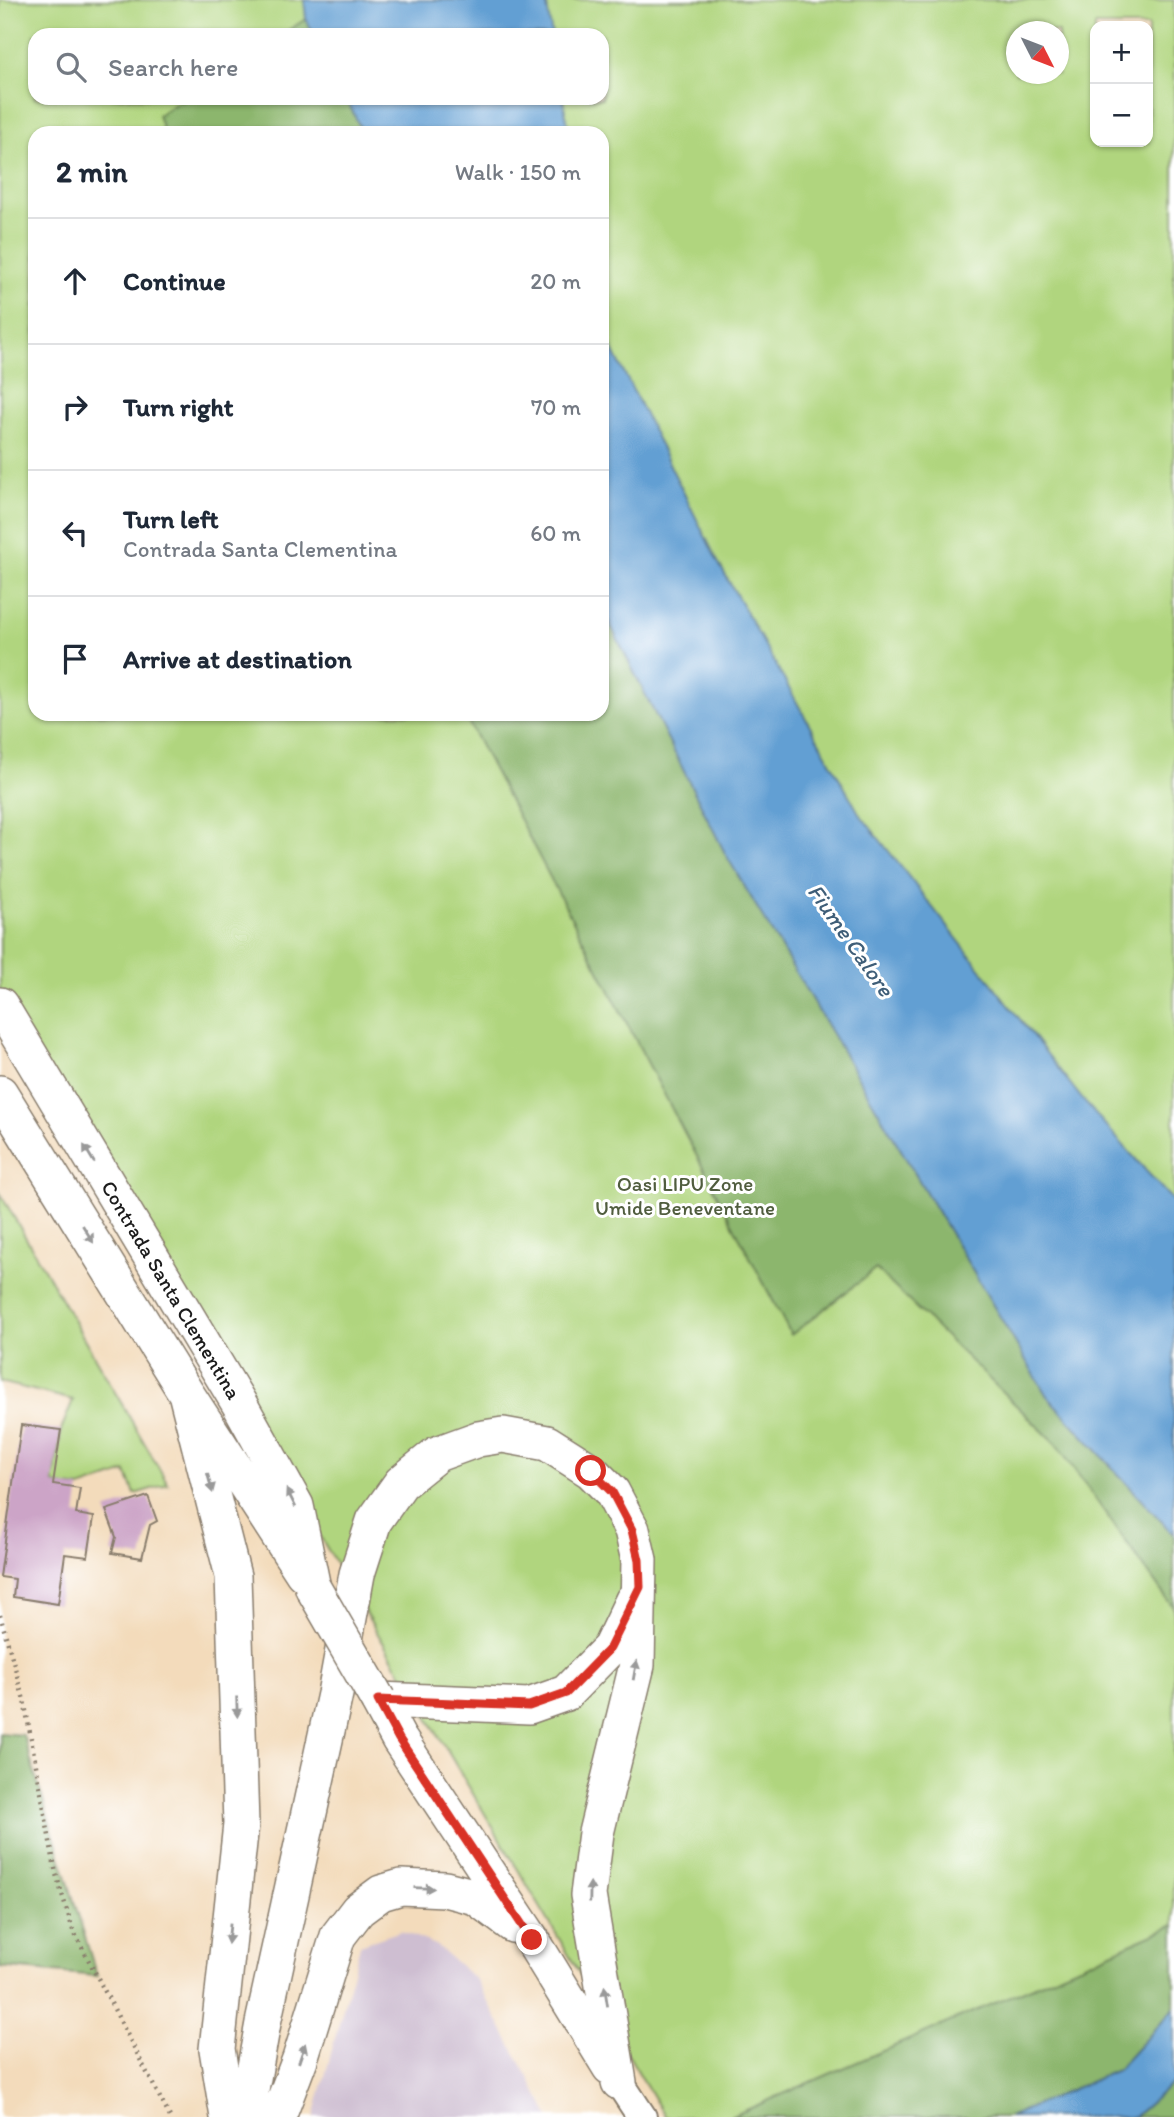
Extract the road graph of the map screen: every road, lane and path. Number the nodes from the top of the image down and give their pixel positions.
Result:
1 (0, 1005) edge
2 (0, 1093) edge
3 (186, 1393) junction
4 (640, 1587) junction
5 (313, 1588) junction
6 (0, 1615) edge
7 (378, 1700) junction
8 (532, 1940) junction
9 (619, 2082) junction
10 (170, 2117) edge
11 (228, 2117) edge
12 (246, 2117) edge
13 (278, 2117) edge
14 (642, 2117) edge

5 -> 1 street, Contrada Santa Clementina
2 -> 3 street, Contrada Santa Clementina
3 - 5 street, Contrada Santa Clementina
3 -> 11 street
4 - 7 street
9 -> 4 street
4 - 12 street
5 - 7 street, Contrada Santa Clementina, bridge
6 - 10 path
7 - 8 street, Contrada Santa Clementina
8 - 9 street, Contrada Santa Clementina
13 -> 8 street
9 - 14 street, Contrada Santa Clementina

